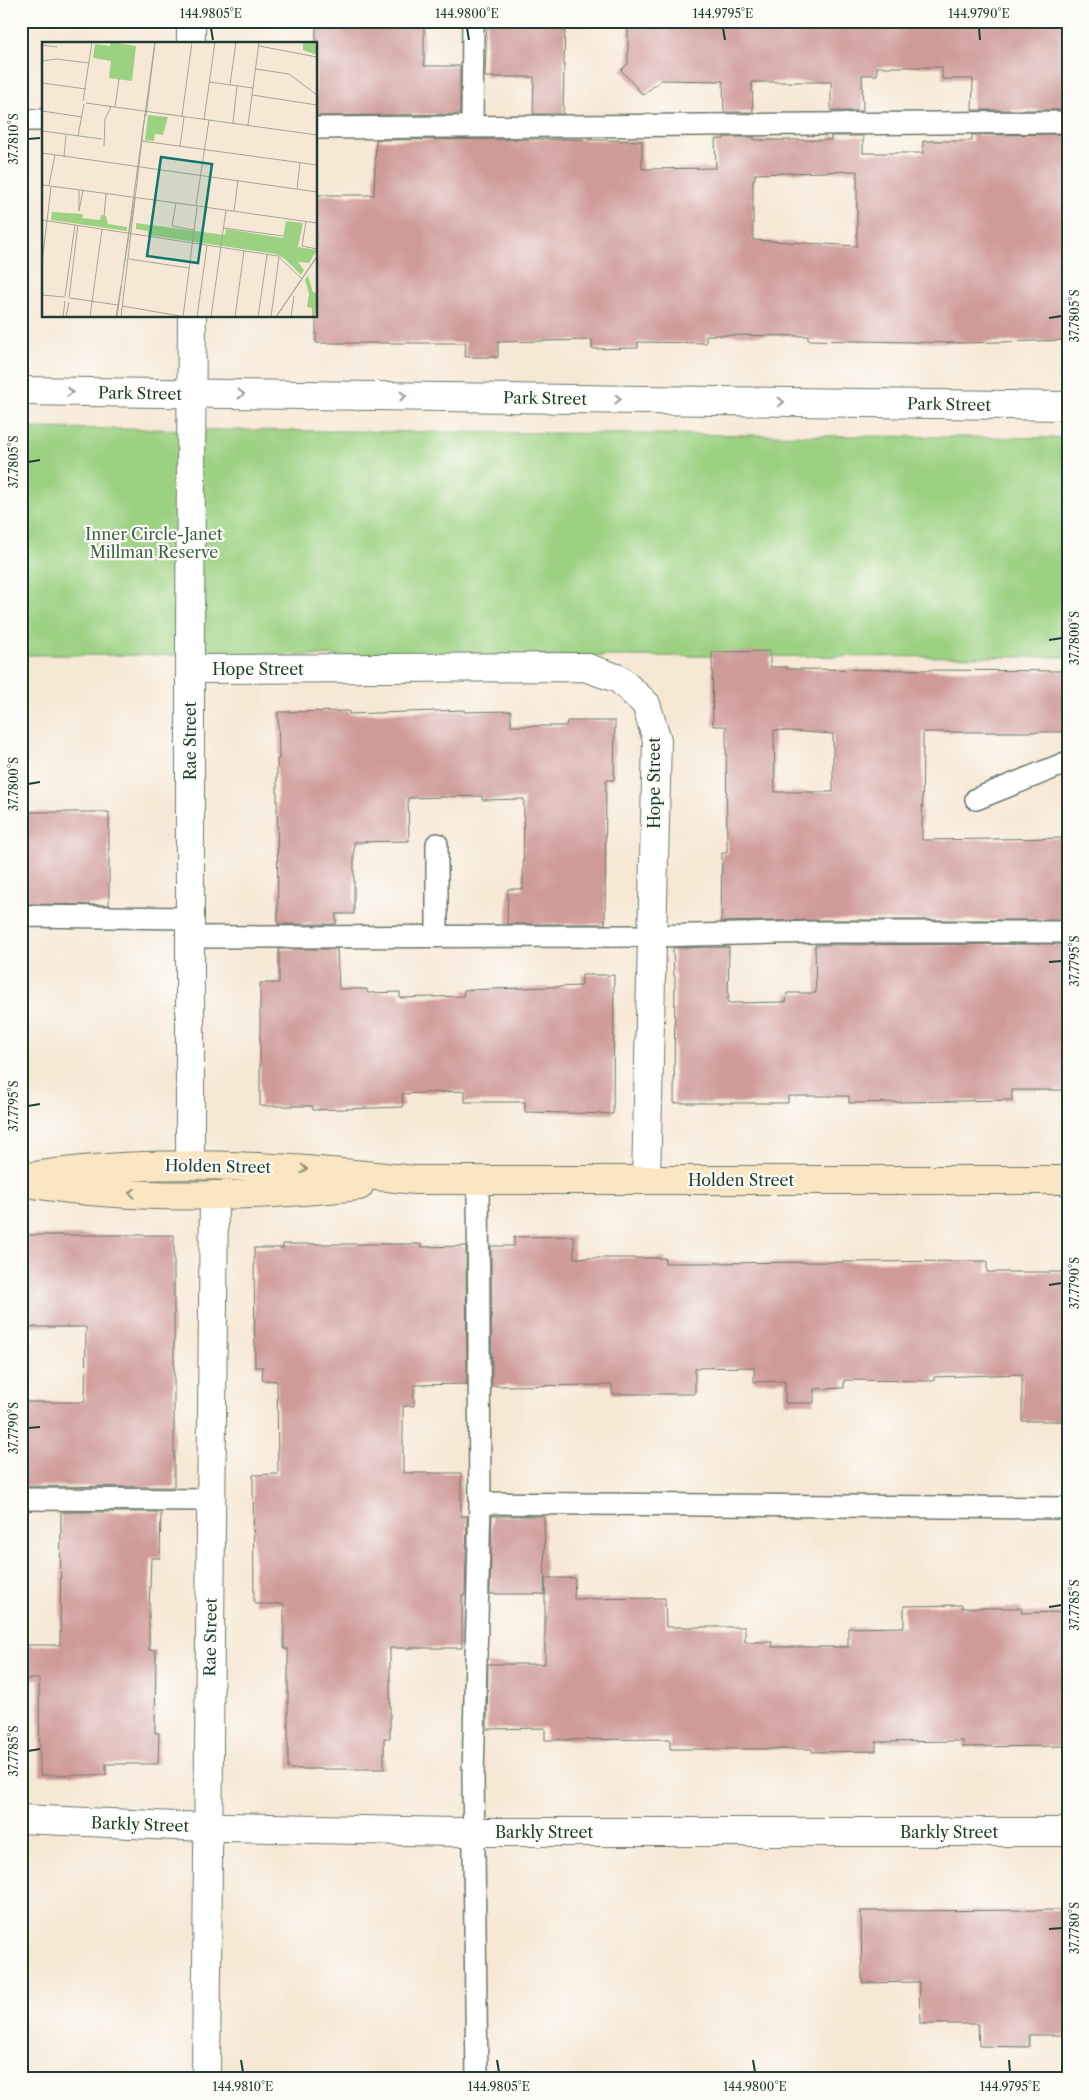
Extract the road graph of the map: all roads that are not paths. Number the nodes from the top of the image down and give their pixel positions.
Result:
1 (191, 21) edge
2 (472, 21) edge
3 (191, 42) edge
4 (21, 120) edge
5 (42, 120) edge
6 (1068, 122) edge
7 (472, 126) junction
8 (318, 128) edge
9 (192, 318) edge
10 (21, 391) edge
11 (192, 393) junction
12 (1068, 406) edge
13 (190, 669) junction
14 (1068, 762) edge
15 (976, 799) dead end
16 (437, 844) dead end
17 (21, 916) edge
18 (191, 927) junction
19 (1068, 932) edge
20 (437, 936) junction
21 (651, 936) junction
22 (190, 1165) junction
23 (21, 1178) edge
24 (415, 1180) junction
25 (478, 1180) junction
26 (646, 1180) junction
27 (1068, 1180) edge
28 (21, 1182) edge
29 (214, 1194) junction
30 (21, 1499) edge
31 (213, 1500) junction
32 (480, 1503) junction
33 (1068, 1508) edge
34 (21, 1819) edge
35 (208, 1826) junction
36 (474, 1832) junction
37 (1068, 1832) edge
38 (206, 2079) edge
39 (477, 2079) edge

1 - 3 street
2 - 7 lane
4 - 5 lane
6 - 7 lane
7 - 8 lane
9 - 11 street, Rae Street
10 -> 11 street, Park Street
11 -> 12 street, Park Street
11 - 13 street, Rae Street
13 - 18 street, Rae Street
13 - 21 street, Hope Street
14 - 15 lane
16 - 20 lane
17 - 18 lane
18 - 20 lane
18 - 22 street, Rae Street
19 - 21 lane
20 - 21 lane
21 - 26 street, Hope Street
22 - 23 main road, Holden Street
22 -> 24 main road, Holden Street
24 - 25 main road, Holden Street
24 - 29 main road, Holden Street
25 - 26 main road, Holden Street
25 - 32 lane
26 - 27 main road, Holden Street
29 -> 28 main road, Holden Street
29 - 31 street, Rae Street
30 - 31 lane
31 - 35 street, Rae Street
32 - 33 lane
32 - 36 lane
34 - 35 street, Barkly Street
35 - 36 street, Barkly Street
35 - 38 street, Rae Street
36 - 37 street, Barkly Street
36 - 39 lane

